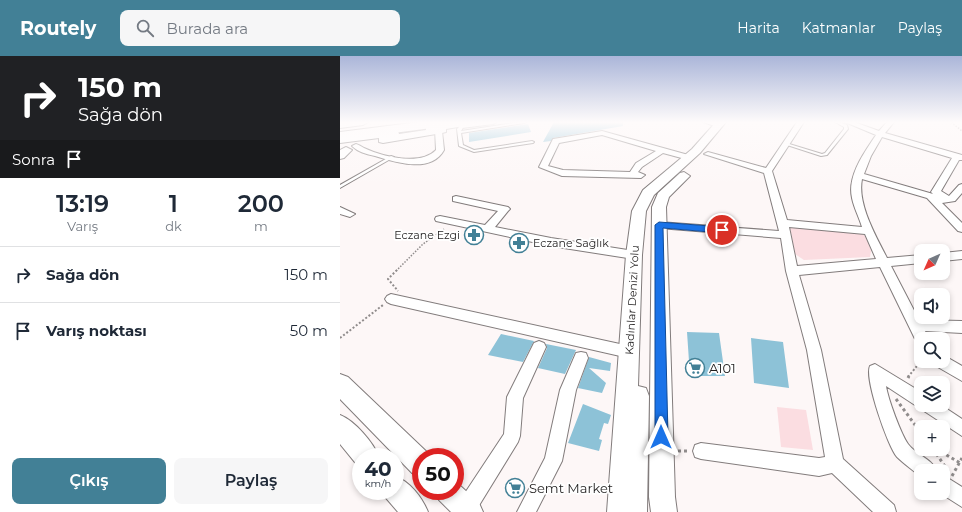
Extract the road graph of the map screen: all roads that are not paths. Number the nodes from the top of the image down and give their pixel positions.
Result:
1 (369, 143) edge
2 (374, 143) edge
3 (441, 143) edge
4 (461, 143) edge
5 (524, 143) edge
6 (555, 143) edge
7 (637, 143) edge
8 (705, 143) edge
9 (835, 143) edge
10 (874, 143) edge
11 (912, 143) edge
12 (786, 144) joint
13 (344, 149) edge
14 (661, 151) junction
15 (697, 154) junction
16 (960, 157) edge
17 (392, 158) junction
18 (768, 171) junction
19 (858, 175) junction
20 (646, 185) junction
21 (962, 186) edge
22 (340, 187) edge
23 (456, 199) dead end
24 (933, 200) junction
25 (946, 200) junction
26 (340, 210) edge
27 (350, 214) dead end
28 (440, 219) dead end
29 (659, 225) junction
30 (487, 229) junction
31 (784, 229) junction
32 (962, 229) edge
33 (869, 231) junction
34 (634, 255) junction
35 (962, 256) edge
36 (950, 257) edge
37 (914, 260) edge
38 (883, 262) junction
39 (792, 271) junction
40 (391, 299) road end
41 (916, 325) junction
42 (962, 327) edge
43 (919, 332) edge
44 (539, 346) dead end
45 (629, 352) junction
46 (581, 358) dead end
47 (950, 367) edge
48 (962, 374) edge
49 (340, 384) edge
50 (914, 397) edge
51 (938, 412) edge
52 (340, 426) edge
53 (962, 428) edge
54 (359, 448) edge
55 (701, 451) road end
56 (412, 455) edge
57 (835, 464) junction
58 (919, 464) edge
59 (404, 499) edge
60 (461, 504) edge
61 (415, 512) edge
62 (526, 512) edge
63 (623, 512) edge
64 (646, 512) edge
65 (664, 512) edge
66 (887, 512) edge

1 - 13 main road
2 - 13 main road
3 - 17 street
4 - 5 lane
6 - 20 street
7 - 14 street
8 - 15 main road, Kadınlar Denizi Yolu
9 - 12 lane
10 - 19 street
11 - 16 street
12 - 18 street
13 - 17 street
14 - 15 street
14 - 20 street
15 - 18 street
15 - 20 main road, Kadınlar Denizi Yolu
16 - 25 street
17 - 22 lane
18 - 31 street
19 - 24 street
19 - 33 street
20 - 29 main road
20 - 34 main road, Kadınlar Denizi Yolu
20 - 63 main road
20 - 64 main road
21 - 25 street
23 - 30 street
24 - 25 street
24 - 32 street
26 - 27 street
28 - 30 street
29 - 31 street
29 - 65 main road
30 - 34 street
31 - 33 street
31 - 39 street
33 - 38 street
34 - 45 main road, Kadınlar Denizi Yolu
35 - 36 street
37 - 38 street
38 - 39 street
38 - 41 street
39 - 57 street
40 - 45 street
41 - 42 street
41 - 43 street
44 - 60 street
45 - 63 main road, Kadınlar Denizi Yolu
46 - 62 street
47 - 48 street
49 - 56 main road
50 - 58 street
51 - 53 street
52 - 54 main road
55 - 57 street
57 - 66 street
59 - 61 main road

